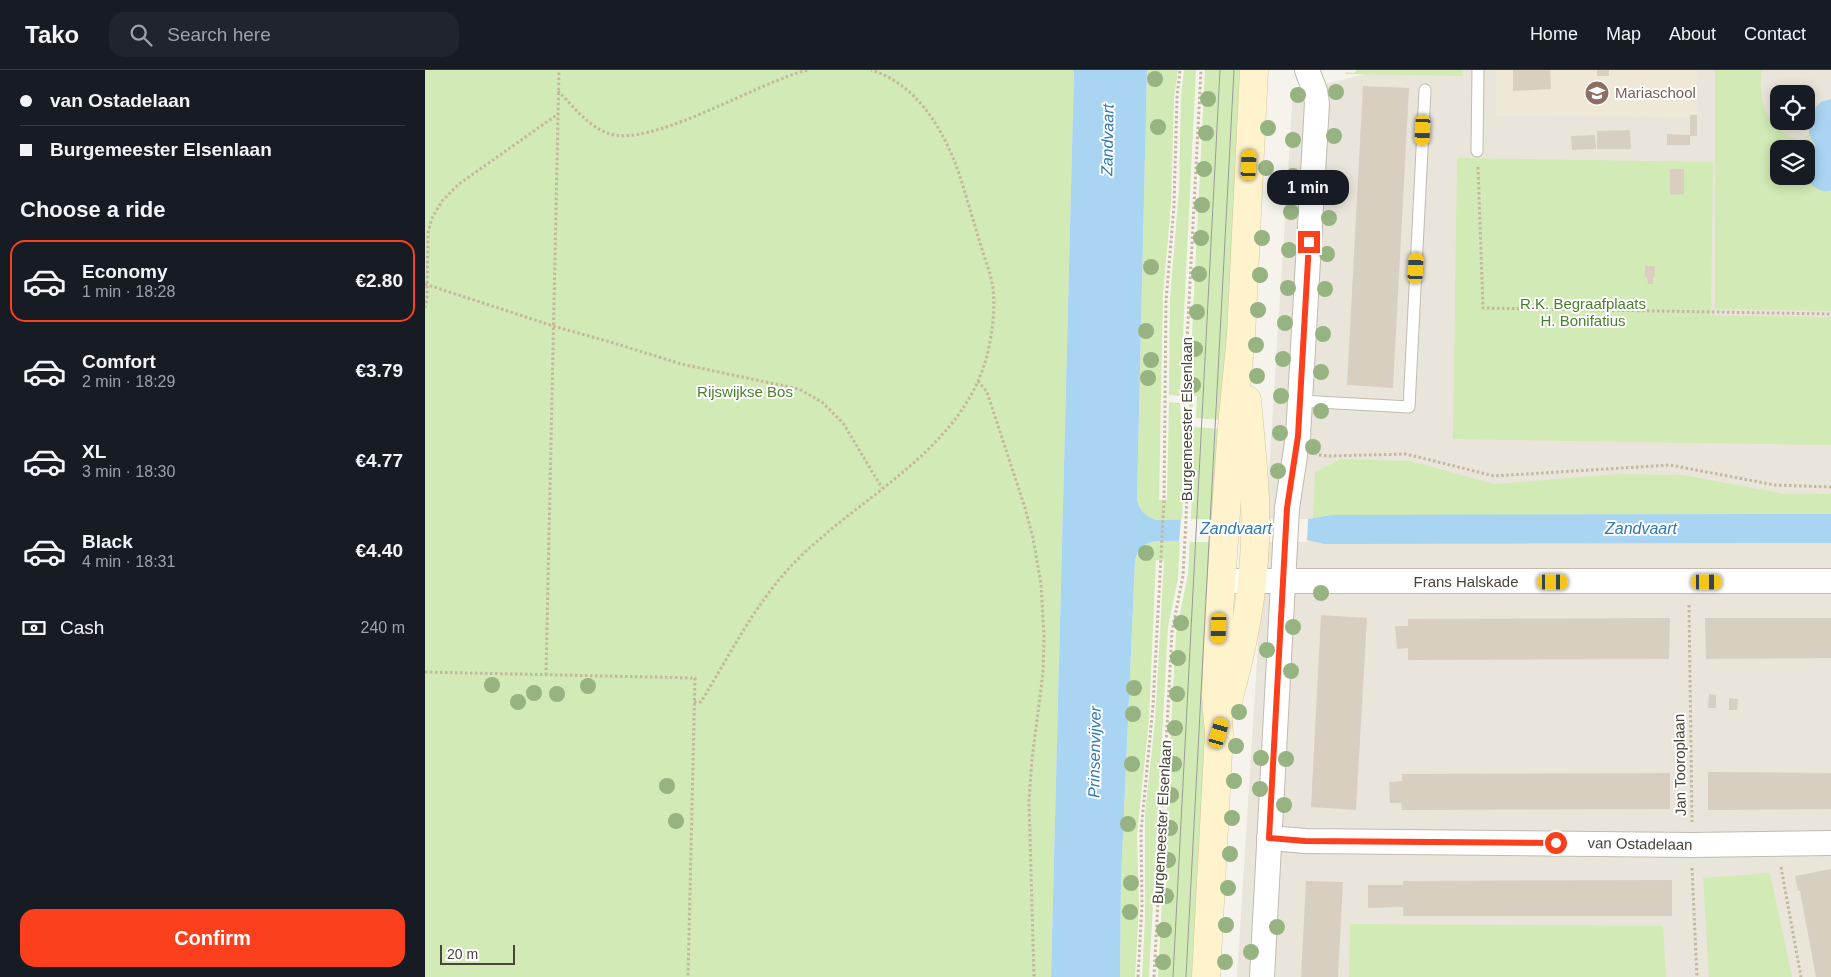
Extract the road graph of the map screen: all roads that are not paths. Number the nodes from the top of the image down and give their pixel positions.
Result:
1 (1254, 70) edge
2 (1307, 70) edge
3 (1478, 70) edge
4 (1425, 90) dead end
5 (1477, 151) road end
6 (1241, 336) junction
7 (1300, 401) junction
8 (1222, 581) junction
9 (1831, 581) edge
10 (1252, 582) junction
11 (1283, 582) junction
12 (1219, 733) junction
13 (1269, 838) junction
14 (1831, 843) edge
15 (1206, 977) edge
16 (1262, 977) edge

1 - 6 main road
2 - 7 street
3 - 5 lane
4 - 7 lane
6 - 8 main road
6 - 10 main road
7 - 11 street
8 - 10 street, Frans Halskade
8 - 12 main road
9 - 11 street, Frans Halskade
10 - 11 street, Frans Halskade
10 - 12 main road
11 - 13 street
12 - 15 main road
13 - 14 street, van Ostadelaan
13 - 16 street

